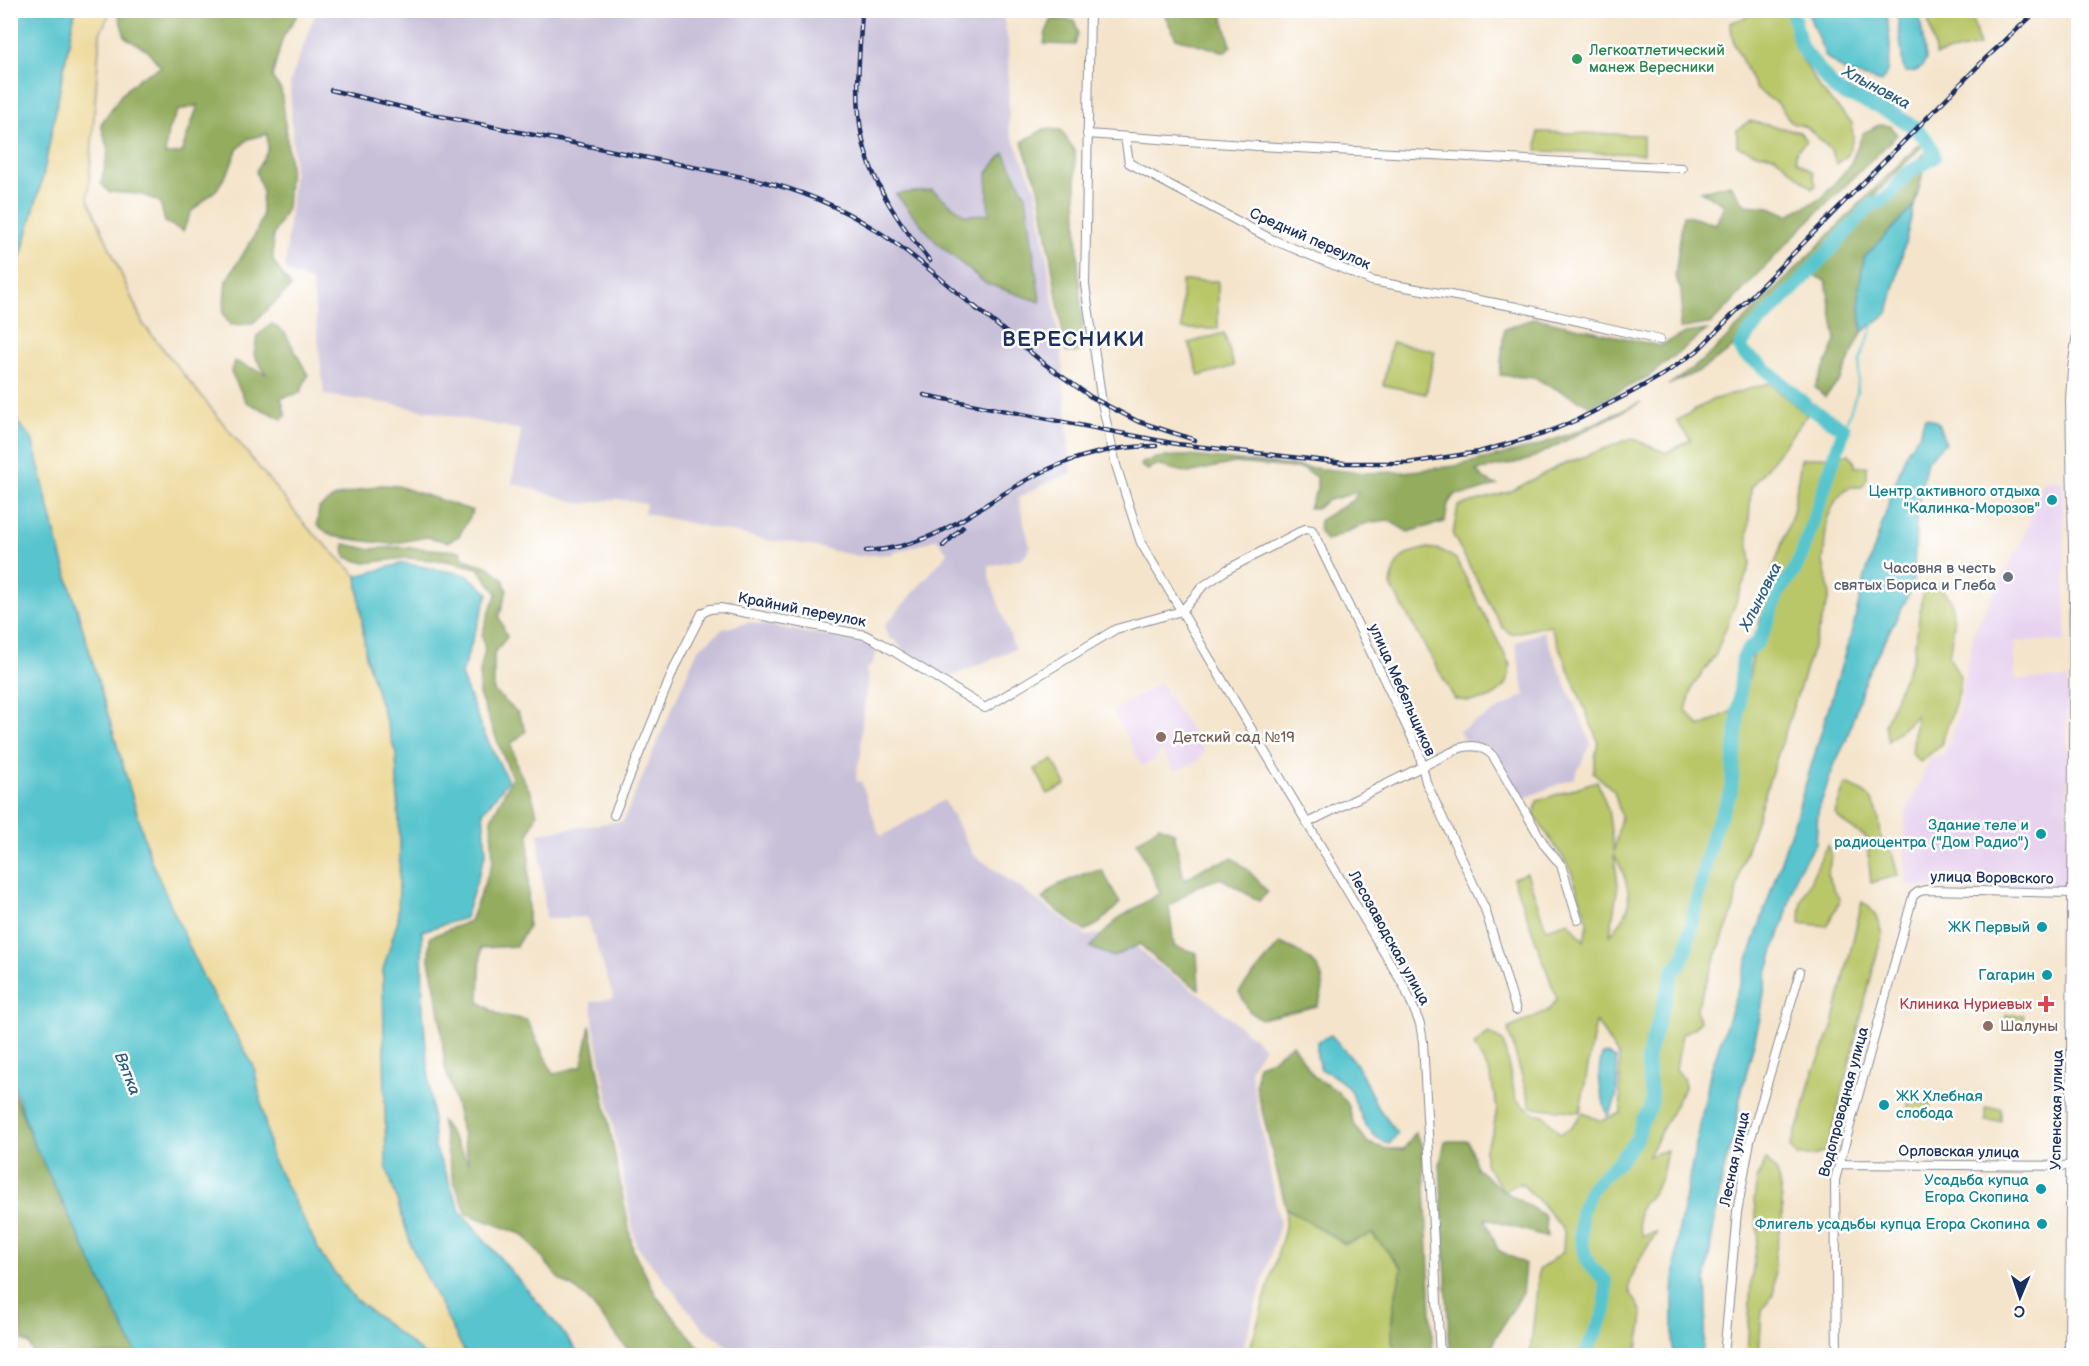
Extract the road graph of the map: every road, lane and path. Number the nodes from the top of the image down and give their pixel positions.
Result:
1 (1090, 10) edge
2 (1087, 134) junction
3 (1125, 137) junction
4 (1682, 168) dead end
5 (2079, 326) edge
6 (1660, 340) dead end
7 (2076, 598) edge
8 (1182, 611) junction
9 (1422, 767) junction
10 (614, 815) dead end
11 (1307, 823) junction
12 (2072, 893) junction
13 (1913, 896) joint
14 (1578, 920) dead end
15 (1800, 972) dead end
16 (1516, 1010) dead end
17 (1839, 1164) junction
18 (2069, 1166) junction
19 (2079, 1166) edge
20 (1440, 1356) edge
21 (1724, 1356) edge
22 (1837, 1356) edge
23 (2070, 1356) edge

1 - 2 street, Лесозаводская улица
2 - 3 street
2 - 8 street, Лесозаводская улица
3 - 4 street
3 - 6 street, Средний переулок
5 - 7 street, Успенская улица
7 - 12 street, Успенская улица
8 - 9 street, улица Мебельщиков
8 - 10 street, Крайний переулок
8 - 11 street, Лесозаводская улица
9 - 11 street
9 - 14 street
9 - 16 street, улица Мебельщиков
11 - 20 street, Лесозаводская улица
12 - 13 street, улица Воровского
12 - 18 street, Успенская улица
13 - 17 street, Водопроводная улица
15 - 21 street, Лесная улица
17 - 18 street, Орловская улица
17 - 22 street, Водопроводная улица
18 - 19 street, Орловская улица
18 - 23 street, Успенская улица

